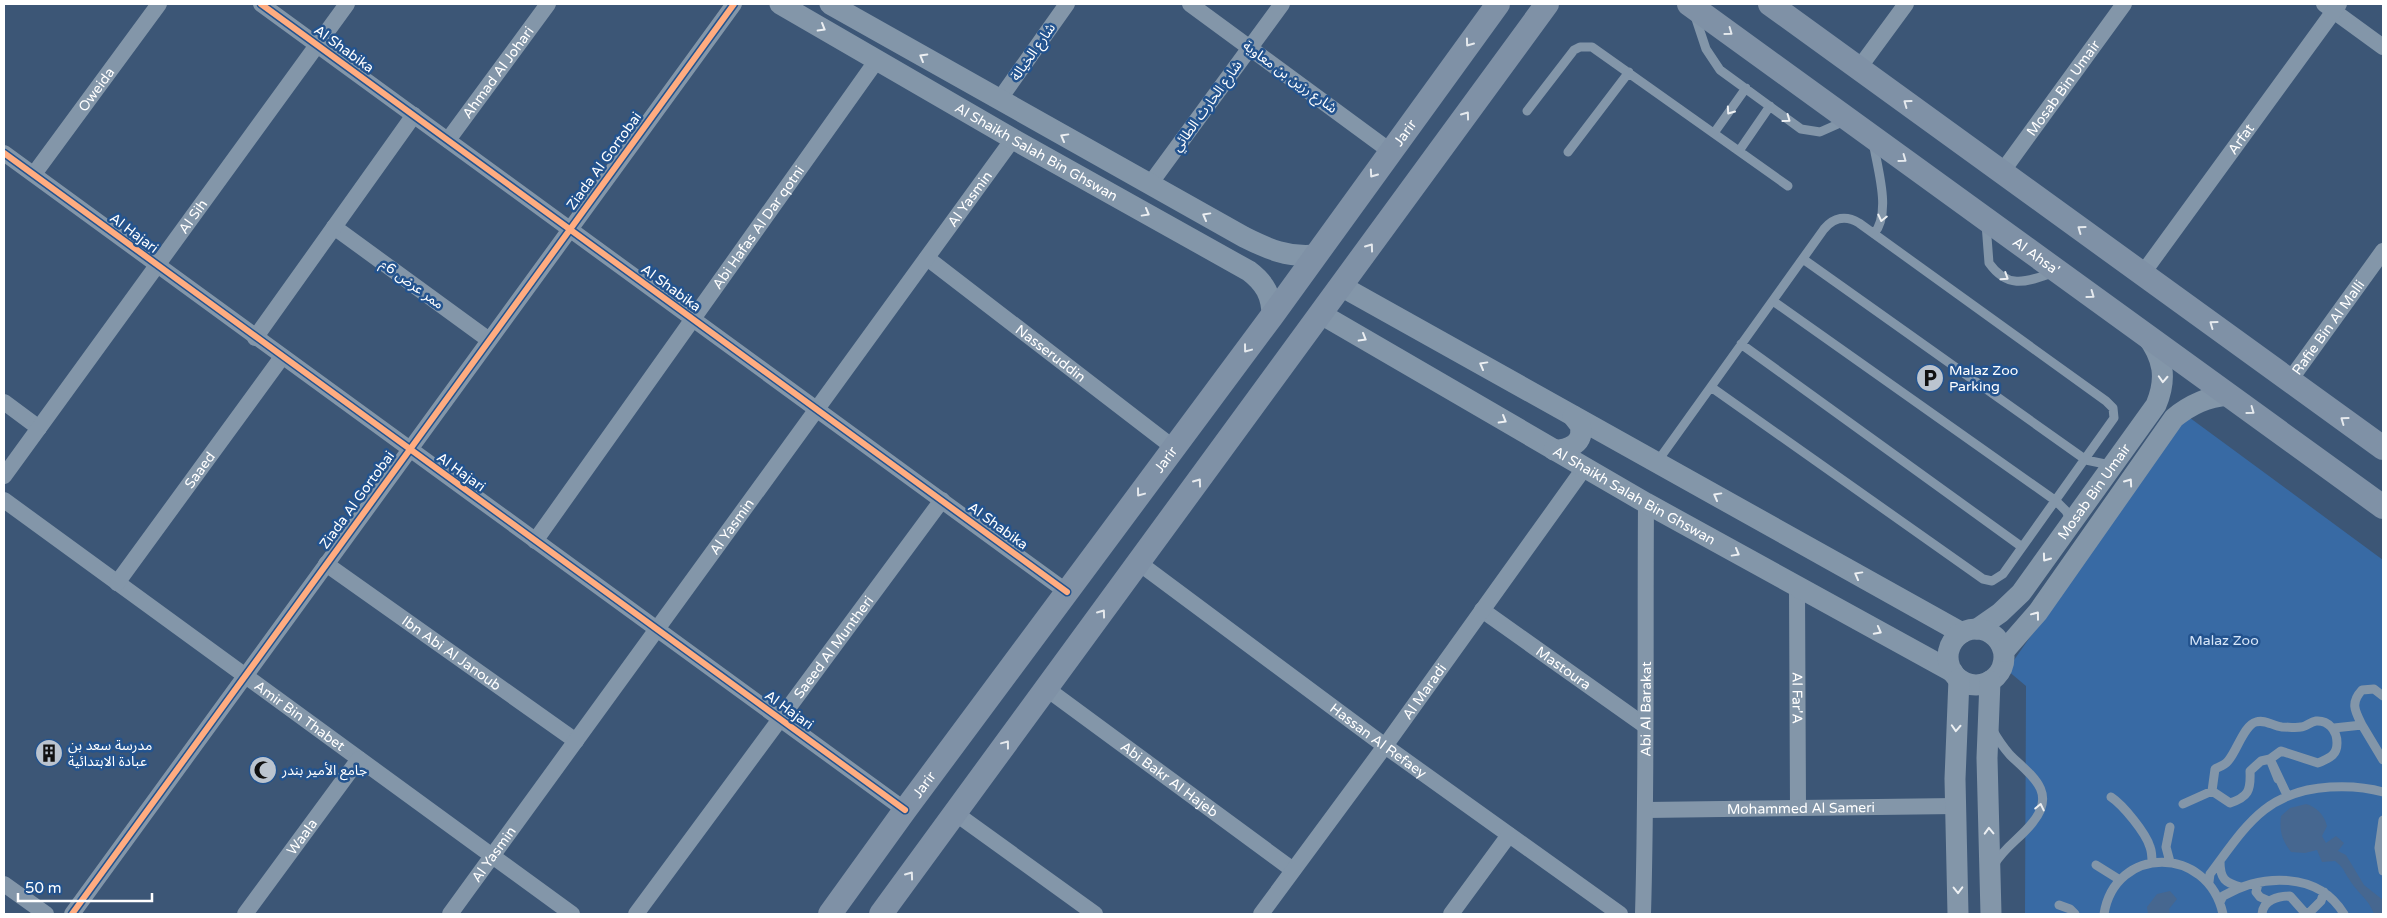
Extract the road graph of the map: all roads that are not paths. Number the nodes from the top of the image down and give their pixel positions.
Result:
1 (159, 4) edge
2 (261, 4) edge
3 (347, 4) edge
4 (548, 4) edge
5 (734, 4) edge
6 (780, 4) edge
7 (1067, 4) edge
8 (1190, 4) edge
9 (1282, 4) edge
10 (1498, 4) edge
11 (1547, 4) edge
12 (1770, 4) edge
13 (1906, 4) edge
14 (2124, 4) edge
15 (1691, 5) edge
16 (841, 6) edge
17 (2333, 6) edge
18 (317, 45) junction
19 (2383, 47) edge
20 (1250, 48) junction
21 (877, 60) junction
22 (1859, 68) junction
23 (1628, 72) junction
24 (1746, 88) junction
25 (998, 100) junction
26 (1770, 106) junction
27 (1527, 111) dead end
28 (414, 116) junction
29 (1849, 120) junction
30 (1714, 133) junction
31 (1872, 136) junction
32 (1013, 139) junction
33 (448, 140) junction
34 (1390, 151) junction
35 (1739, 151) junction
36 (1568, 152) dead end
37 (4, 153) edge
38 (2002, 172) junction
39 (34, 174) junction
40 (1150, 184) junction
41 (1788, 186) dead end
42 (1986, 219) junction
43 (334, 227) junction
44 (1227, 227) junction
45 (570, 229) junction
46 (1874, 234) junction
47 (1258, 244) junction
48 (1212, 250) junction
49 (2383, 251) edge
50 (1316, 255) junction
51 (927, 258) junction
52 (1803, 259) junction
53 (157, 266) junction
54 (1244, 268) junction
55 (2058, 271) junction
56 (2143, 273) junction
57 (1341, 286) junction
58 (1773, 301) junction
59 (1321, 314) junction
60 (1272, 316) junction
61 (693, 319) junction
62 (2146, 335) junction
63 (255, 338) junction
64 (489, 340) junction
65 (1741, 344) junction
66 (282, 357) junction
67 (2290, 380) junction
68 (1711, 387) junction
69 (2228, 395) junction
70 (4, 402) edge
71 (2156, 405) junction
72 (817, 409) junction
73 (1573, 416) junction
74 (2174, 418) junction
75 (39, 428) junction
76 (1605, 434) junction
77 (1174, 448) junction
78 (2383, 448) edge
79 (410, 450) junction
80 (1554, 450) junction
81 (2086, 460) junction
82 (1657, 463) junction
83 (2114, 465) junction
84 (1589, 470) junction
85 (4, 476) edge
86 (4, 500) edge
87 (942, 500) junction
88 (2056, 501) junction
89 (1646, 503) junction
90 (2383, 507) edge
91 (2071, 523) junction
92 (535, 541) junction
93 (2022, 547) junction
94 (1138, 563) junction
95 (326, 564) junction
96 (117, 583) junction
97 (1797, 588) junction
98 (1067, 592) junction
99 (1482, 610) junction
100 (657, 630) junction
101 (1970, 631) junction
102 (2004, 651) junction
103 (245, 676) junction
104 (1956, 676) junction
105 (1990, 682) junction
106 (1047, 689) junction
107 (2383, 696) edge
108 (780, 719) junction
109 (1988, 720) junction
110 (1644, 725) junction
111 (2362, 725) junction
112 (2334, 728) junction
113 (576, 741) junction
114 (1385, 746) junction
115 (359, 759) junction
116 (2270, 759) junction
117 (2383, 760) edge
118 (2212, 791) junction
119 (2383, 792) edge
120 (2287, 794) junction
121 (2111, 796) dead end
122 (2183, 804) dead end
123 (1956, 806) junction
124 (1798, 808) junction
125 (905, 810) junction
126 (1646, 810) junction
127 (955, 813) junction
128 (2383, 820) edge
129 (2170, 827) dead end
130 (1509, 835) junction
131 (492, 856) junction
132 (2220, 861) junction
133 (2170, 862) junction
134 (2152, 863) junction
135 (2096, 865) dead end
136 (2383, 868) edge
137 (1293, 870) junction
138 (1991, 872) junction
139 (2120, 880) junction
140 (2209, 882) junction
141 (4, 884) edge
142 (2258, 884) junction
143 (2242, 887) junction
144 (2324, 892) junction
145 (2269, 901) junction
146 (2220, 902) junction
147 (2059, 905) dead end
148 (1076, 909) edge
149 (46, 914) edge
150 (72, 914) edge
151 (245, 914) edge
152 (450, 914) edge
153 (572, 914) edge
154 (636, 914) edge
155 (830, 914) edge
156 (881, 914) edge
157 (1095, 914) edge
158 (1261, 914) edge
159 (1451, 914) edge
160 (1620, 914) edge
161 (1643, 914) edge
162 (1958, 914) edge
163 (1991, 914) edge
164 (2075, 914) edge
165 (2104, 914) edge
166 (2223, 914) edge
167 (2262, 914) edge
168 (2307, 914) edge
169 (2344, 914) edge

1 - 39 street, Oweida
2 - 18 street, Al Shabika
3 - 18 street, Al Sih
4 - 33 street, Ahmad Al Johari
5 - 45 street, Ziada Al Gortobai
6 -> 21 street, Al Shaikh Salah Bin Ghswan
7 - 25 street, شارع الخيالة
8 - 20 street, شارع رزين بن معاوية
9 - 20 street, شارع الحارث الطائي
10 -> 34 main road, Jarir
57 -> 11 main road
12 - 22 main road
13 - 22 street
14 - 38 street, Mosab Bin Umair
15 - 24 lane
15 -> 29 main road, Al Ahsa'
25 -> 16 street, Al Shaikh Salah Bin Ghswan
17 - 19 street
17 - 56 street, Arfat
18 - 28 street, Al Shabika
18 - 53 street, Al Sih
20 - 34 street, شارع رزين بن معاوية
20 - 40 street, شارع الحارث الطائي
21 - 32 street, Al Shaikh Salah Bin Ghswan
21 - 61 street, Abi Hafas Al Dar qotni
38 -> 22 main road
23 - 27 lane
23 - 30 lane
23 - 36 lane
24 - 26 lane
24 -> 30 lane
40 -> 25 street, Al Shaikh Salah Bin Ghswan
26 -> 29 lane
26 - 35 lane
28 - 33 street, Al Shabika
28 - 43 street
29 - 31 main road, Al Ahsa'
30 - 35 lane
31 -> 42 main road, Al Ahsa'
31 -> 46 lane
32 -> 48 street, Al Shaikh Salah Bin Ghswan
32 - 51 street, Al Yasmin
33 - 45 street, Al Shabika
34 -> 50 main road, Jarir
35 - 41 lane
37 - 39 street, Al Hajari
56 -> 38 main road
39 - 53 street, Al Hajari
44 -> 40 street, Al Shaikh Salah Bin Ghswan
42 - 55 main road, Al Ahsa'
42 -> 55 lane
43 - 63 street
43 - 64 street, ممر عرض 6م
44 - 47 street, Al Shaikh Salah Bin Ghswan
44 - 48 street
45 - 61 street, Al Shabika
45 - 64 street, Ziada Al Gortobai
46 - 52 lane
46 - 81 lane
47 - 50 street, Al Shaikh Salah Bin Ghswan
47 - 54 street
48 - 54 street, Al Shaikh Salah Bin Ghswan
49 - 67 street, Rafie Bin Al Malli
50 - 60 main road, Jarir
51 - 72 street, Al Yasmin
51 - 77 street, Nasseruddin
52 - 58 lane
52 - 81 lane
53 - 63 street, Al Hajari
53 - 75 street, Al Sih
54 - 60 street, Al Shaikh Salah Bin Ghswan
55 -> 62 main road, Al Ahsa'
67 -> 56 main road
57 - 59 main road
73 -> 57 street
58 - 65 lane
58 - 88 lane
59 -> 80 street, Al Shaikh Salah Bin Ghswan
94 -> 59 main road
60 -> 77 main road, Jarir
61 - 72 street, Al Shabika
61 - 92 street, Abi Hafas Al Dar qotni
62 - 69 main road, Al Ahsa'
62 -> 71 street, Mosab Bin Umair
63 - 66 street, Al Hajari
64 - 79 street, Ziada Al Gortobai
65 - 68 lane
65 - 93 lane
66 - 79 street, Al Hajari
66 - 96 street, Saaed
78 -> 67 main road
68 - 82 lane
68 - 93 lane
69 - 74 street, Mosab Bin Umair
69 -> 90 main road, Al Ahsa'
70 - 75 street
71 - 74 street
71 - 83 street, Mosab Bin Umair
72 - 87 street, Al Shabika
72 - 100 street, Al Yasmin
73 - 76 street
73 - 80 street
102 -> 74 street, Mosab Bin Umair
75 - 85 street, Al Sih
76 - 82 street
76 - 84 street
77 -> 98 main road, Jarir
79 - 92 street, Al Hajari
79 - 95 street, Ziada Al Gortobai
80 - 84 street, Al Shaikh Salah Bin Ghswan
81 - 83 lane
81 - 88 lane
101 -> 82 street
83 - 91 street, Mosab Bin Umair
84 - 89 street, Al Shaikh Salah Bin Ghswan
84 - 99 street, Al Maradi
86 - 96 street, Amir Bin Thabet
87 - 98 street, Al Shabika
87 - 108 street, Saeed Al Muntheri
88 - 91 lane
88 - 93 lane
89 -> 97 street, Al Shaikh Salah Bin Ghswan
89 - 110 street, Abi Al Barakat
91 -> 101 street, Mosab Bin Umair
92 - 100 street, Al Hajari
106 -> 94 main road
94 - 114 street, Hassan Al Refaey
95 - 103 street, Ziada Al Gortobai
95 - 113 street, Ibn Abi Al Janoub
96 - 103 street, Amir Bin Thabet
97 -> 104 street, Al Shaikh Salah Bin Ghswan
97 - 124 street, Al Far'A
98 - 125 main road, Jarir
99 - 110 street, Mastoura
99 - 114 street, Al Maradi
100 - 108 street, Al Hajari
100 - 113 street, Al Yasmin
101 - 102 street
101 - 104 street, Mosab Bin Umair
102 - 105 street, Mosab Bin Umair
103 - 115 street, Amir Bin Thabet
103 - 150 street, Ziada Al Gortobai
104 - 105 street
104 -> 123 street, Mosab Bin Umair
105 - 109 street, Mosab Bin Umair
127 -> 106 main road
106 - 137 street, Abi Bakr Al Hajeb
107 - 111 lane
108 - 125 street, Al Hajari
108 - 154 street, Saeed Al Muntheri
138 -> 109 street, Mosab Bin Umair
138 -> 109 lane
110 - 126 street, Abi Al Barakat
111 - 112 lane
111 - 117 lane
112 - 116 lane
112 - 118 lane
113 - 131 street, Al Yasmin
114 - 130 street, Hassan Al Refaey
114 - 137 street, Al Maradi
115 - 131 street, Amir Bin Thabet
115 - 151 street, Waala
116 - 118 lane
116 - 120 lane
118 - 122 lane
119 - 120 lane
120 - 132 lane
121 - 134 lane
123 - 124 street, Mohammed Al Sameri
123 -> 162 street, Mosab Bin Umair
124 - 126 street, Mohammed Al Sameri
125 - 155 main road, Jarir
126 - 161 street, Abi Al Barakat
127 - 148 street
156 -> 127 main road
128 - 136 lane
129 - 133 lane
130 - 159 street
130 - 160 street, Hassan Al Refaey
131 - 152 street, Al Yasmin
131 - 153 street, Amir Bin Thabet
132 - 140 lane
132 - 143 lane
133 - 134 lane
133 - 140 lane
134 - 139 lane
135 - 139 lane
137 - 158 street, Al Maradi
138 - 163 street, Mosab Bin Umair
139 - 165 lane
140 - 146 lane
141 - 149 street
142 - 143 lane
142 - 144 lane
142 - 145 lane
143 - 146 lane
144 - 168 lane
144 - 169 lane
145 - 167 lane
145 - 168 lane
146 - 166 lane
147 - 164 lane
148 - 157 street

